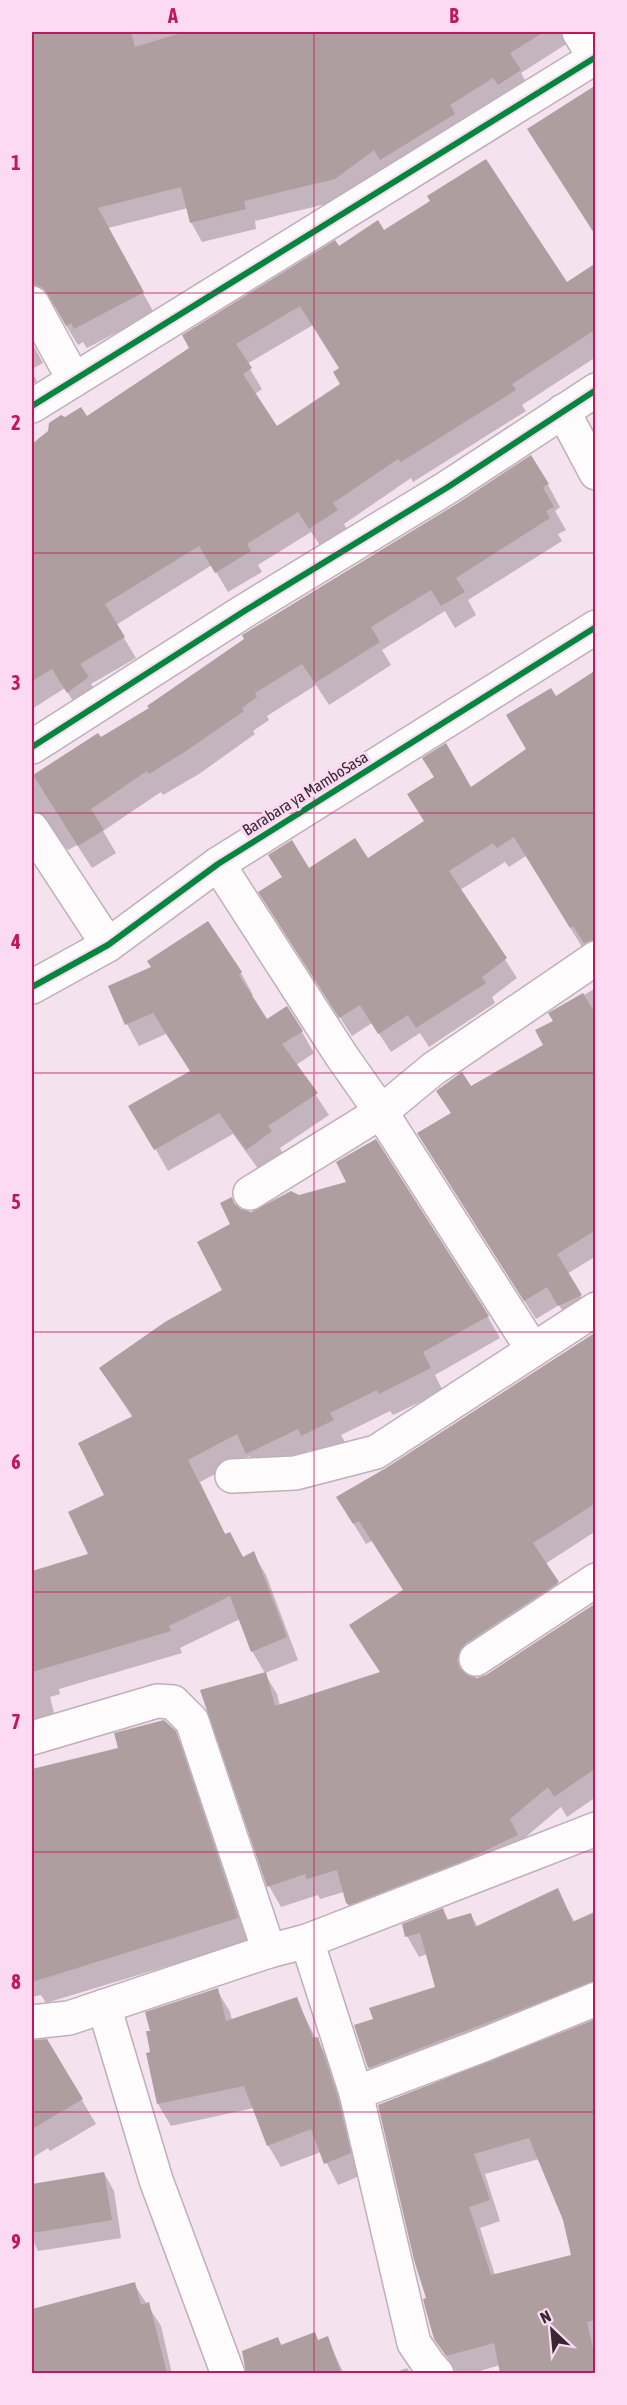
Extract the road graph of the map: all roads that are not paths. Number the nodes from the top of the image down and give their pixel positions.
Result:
1 (579, 32) edge
2 (595, 57) edge
3 (32, 303) edge
4 (74, 380) junction
5 (596, 390) edge
6 (32, 406) edge
7 (563, 411) junction
8 (596, 473) edge
9 (596, 627) edge
10 (32, 747) edge
11 (32, 829) edge
12 (218, 864) junction
13 (108, 945) junction
14 (596, 958) edge
15 (32, 987) edge
16 (381, 1112) junction
17 (250, 1193) dead end
18 (596, 1309) edge
19 (532, 1350) junction
20 (232, 1476) dead end
21 (596, 1580) edge
22 (476, 1659) dead end
23 (32, 1738) edge
24 (596, 1829) edge
25 (307, 1941) junction
26 (269, 1951) junction
27 (596, 1999) edge
28 (104, 2006) junction
29 (32, 2022) edge
30 (356, 2093) junction
31 (228, 2373) edge
32 (438, 2373) edge

1 - 2 street
2 - 4 street
3 - 4 street
4 - 6 street
5 - 7 street
7 - 8 street
7 - 10 street
9 - 12 street, Barabara ya MamboSasa
11 - 13 street
12 - 13 street, Barabara ya MamboSasa
12 - 16 street
13 - 15 street, Barabara ya MamboSasa
14 - 16 street
16 - 17 street
16 - 19 street
18 - 19 street
19 - 20 street
21 - 22 street
23 - 26 street
24 - 25 street
25 - 26 street
25 - 30 street
26 - 28 street
27 - 30 street
28 - 29 street
28 - 31 street
30 - 32 street

